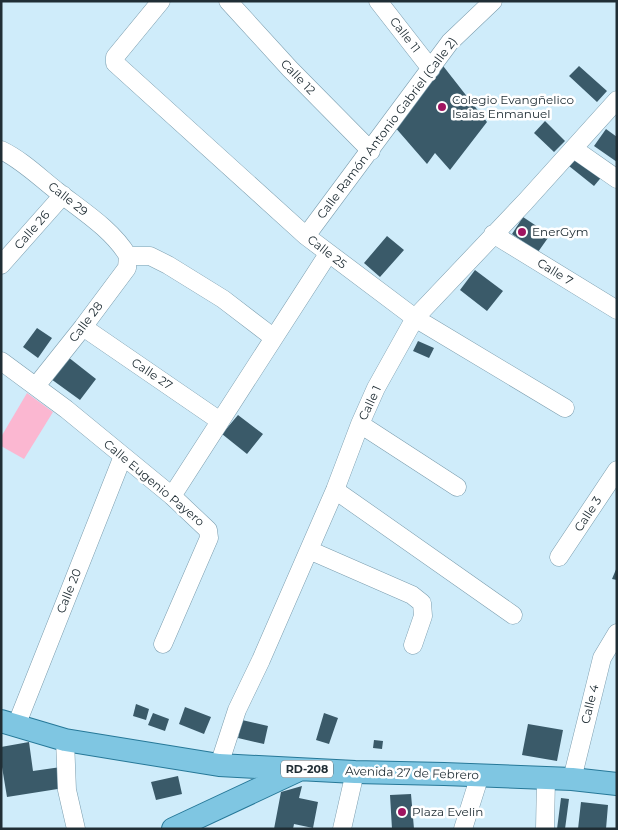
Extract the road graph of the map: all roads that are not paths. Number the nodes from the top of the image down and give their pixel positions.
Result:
1 (160, 1) edge
2 (228, 1) edge
3 (378, 1) edge
4 (493, 1) edge
5 (431, 69) junction
6 (617, 100) edge
7 (574, 149) junction
8 (1, 150) edge
9 (371, 151) junction
10 (617, 179) edge
11 (62, 195) junction
12 (493, 234) junction
13 (306, 236) junction
14 (328, 254) junction
15 (128, 256) junction
16 (1, 265) edge
17 (617, 310) edge
18 (415, 318) junction
19 (83, 327) junction
20 (274, 338) junction
21 (1, 361) edge
22 (36, 386) junction
23 (565, 408) dead end
24 (220, 421) junction
25 (360, 424) junction
26 (123, 456) junction
27 (617, 470) edge
28 (457, 487) dead end
29 (335, 490) junction
30 (172, 496) junction
31 (309, 550) junction
32 (560, 557) dead end
33 (513, 615) dead end
34 (617, 633) edge
35 (163, 644) dead end
36 (413, 645) dead end
37 (9, 724) edge
38 (65, 740) junction
39 (219, 765) junction
40 (303, 768) junction
41 (355, 772) junction
42 (480, 775) junction
43 (546, 778) junction
44 (572, 779) junction
45 (617, 784) edge
46 (76, 829) edge
47 (173, 829) edge
48 (342, 829) edge
49 (463, 829) edge
50 (545, 829) edge

1 - 13 street, Calle 25
2 - 9 street, Calle 12
3 - 5 street, Calle 11
4 - 5 street, Calle Ramón Antonio Gabriel (Calle 2)
5 - 9 street, Calle Ramón Antonio Gabriel (Calle 2)
6 - 7 street, Calle 1
7 - 10 street
7 - 12 street, Calle 1
8 - 11 street, Calle 29
9 - 13 street, Calle Ramón Antonio Gabriel (Calle 2)
11 - 15 street, Calle 29
11 - 16 street, Calle 26
12 - 17 street, Calle 7
12 - 18 street, Calle 1
13 - 14 street, Calle 25
14 - 18 street, Calle 25
14 - 20 street
15 - 19 street, Calle 28
15 - 20 street
18 - 23 street, Calle 25
18 - 25 street, Calle 1
19 - 22 street, Calle 28
19 - 24 street, Calle 27
20 - 24 street
21 - 22 street, Calle Eugenio Payero
22 - 26 street, Calle Eugenio Payero
24 - 30 street
25 - 28 street
25 - 29 street, Calle 1
26 - 30 street, Calle Eugenio Payero
26 - 37 street, Calle 20
27 - 32 street, Calle 3
29 - 31 street, Calle 1
29 - 33 street
30 - 35 street, Calle Eugenio Payero
31 - 36 street
31 - 39 street, Calle 1
34 - 44 street, Calle 4
37 - 38 main road, Avenida 27 de Febrero / RD-208
38 - 39 main road, Avenida 27 de Febrero / RD-208
38 - 46 street
39 - 40 main road, Avenida 27 de Febrero / RD-208
40 - 41 main road, Avenida 27 de Febrero / RD-208
40 - 47 main road
41 - 42 main road, Avenida 27 de Febrero / RD-208
41 - 48 street
42 - 43 main road, Avenida 27 de Febrero / RD-208
42 - 49 street
43 - 44 main road, Avenida 27 de Febrero / RD-208
43 - 50 street
44 - 45 main road, Avenida 27 de Febrero / RD-208

